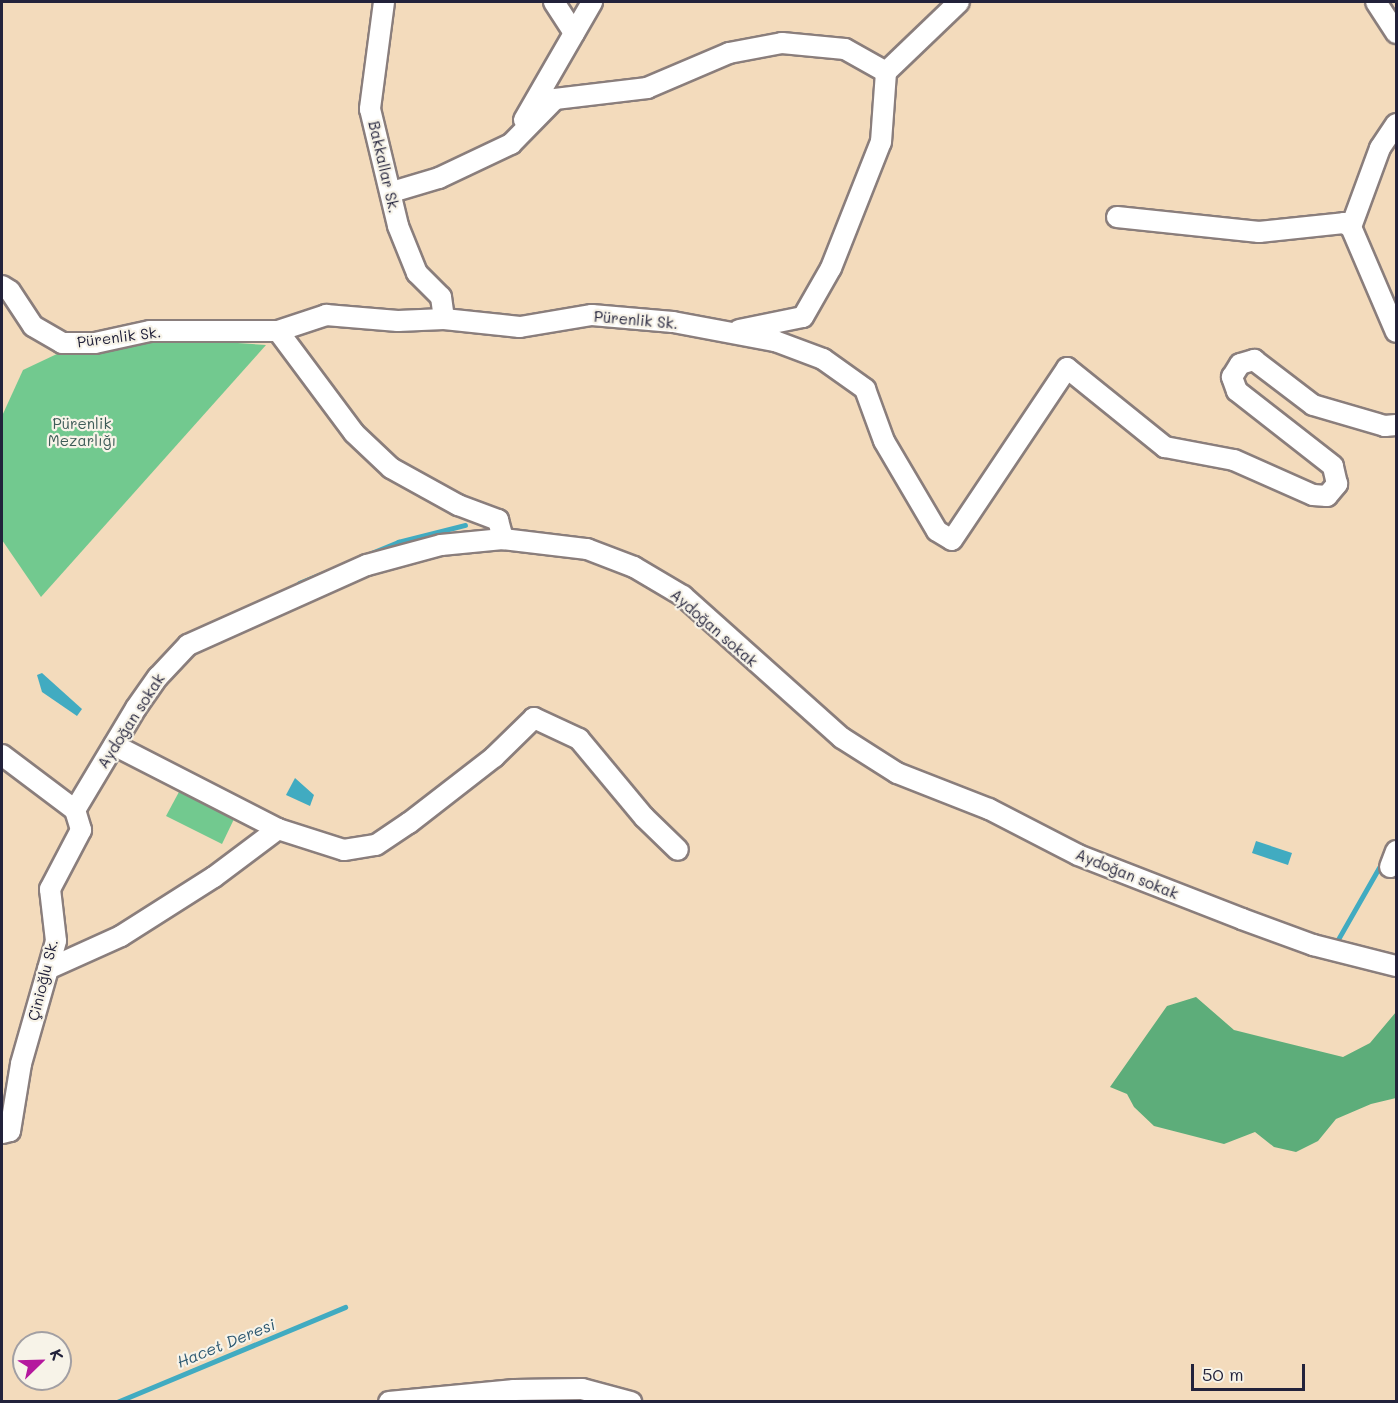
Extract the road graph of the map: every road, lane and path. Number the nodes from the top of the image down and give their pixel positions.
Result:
1 (384, 2) edge
2 (554, 2) edge
3 (592, 2) edge
4 (959, 2) edge
5 (1376, 2) edge
6 (574, 33) junction
7 (1396, 33) edge
8 (886, 72) junction
9 (1396, 124) edge
10 (511, 144) junction
11 (392, 192) junction
12 (1117, 217) dead end
13 (1351, 227) junction
14 (2, 286) edge
15 (444, 319) junction
16 (278, 331) junction
17 (1396, 332) edge
18 (728, 333) junction
19 (1396, 425) edge
20 (503, 539) junction
21 (114, 745) junction
22 (2, 756) edge
23 (75, 810) junction
24 (278, 830) junction
25 (678, 850) dead end
26 (1396, 966) edge
27 (48, 969) junction
28 (2, 1133) edge
29 (388, 1401) edge
30 (631, 1401) edge

1 - 11 street, Bakkallar Sk.
2 - 6 street
3 - 6 street
4 - 8 street
5 - 7 street
6 - 10 street
8 - 10 street
8 - 18 street
9 - 13 street
10 - 11 street
11 - 15 street, Bakkallar Sk.
12 - 13 street
13 - 17 street
14 - 16 street, Pürenlik Sk.
15 - 16 street, Pürenlik Sk.
15 - 18 street, Pürenlik Sk.
16 - 20 street
18 - 19 street, Pürenlik Sk.
20 - 21 street, Aydoğan sokak
20 - 26 street, Aydoğan sokak
21 - 23 street, Aydoğan sokak
21 - 24 street
22 - 23 street
23 - 27 street, Çinioğlu Sk.
24 - 25 street
24 - 27 street
27 - 28 street, Çinioğlu Sk.
29 - 30 street

